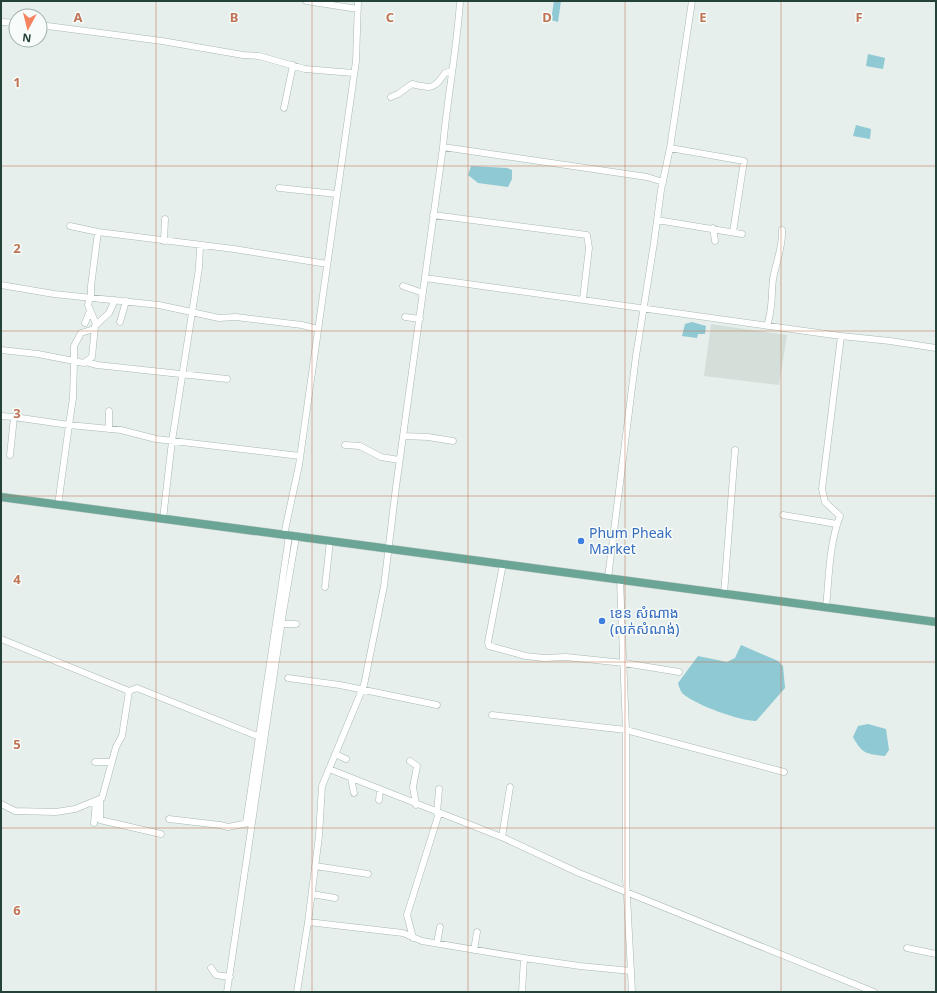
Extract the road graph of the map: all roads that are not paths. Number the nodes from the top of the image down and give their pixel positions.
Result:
1 (306, 1) edge
2 (358, 1) edge
3 (460, 1) edge
4 (692, 1) edge
5 (358, 9) junction
6 (3, 22) dead end
7 (8, 22) edge
8 (48, 26) edge
9 (293, 65) junction
10 (452, 71) junction
11 (353, 73) junction
12 (391, 97) dead end
13 (284, 108) dead end
14 (443, 147) junction
15 (670, 148) junction
16 (663, 182) junction
17 (279, 188) dead end
18 (337, 194) junction
19 (433, 215) junction
20 (165, 219) dead end
21 (657, 220) junction
22 (70, 226) dead end
23 (713, 228) junction
24 (782, 230) dead end
25 (98, 232) junction
26 (733, 232) junction
27 (742, 234) dead end
28 (164, 241) junction
29 (715, 241) dead end
30 (200, 246) junction
31 (327, 264) junction
32 (425, 278) junction
33 (1, 285) edge
34 (403, 286) dead end
35 (423, 293) junction
36 (90, 297) junction
37 (583, 299) junction
38 (115, 300) junction
39 (126, 301) junction
40 (644, 308) junction
41 (90, 311) junction
42 (191, 311) junction
43 (405, 317) dead end
44 (420, 319) junction
45 (85, 322) dead end
46 (120, 322) dead end
47 (767, 326) junction
48 (95, 327) junction
49 (317, 329) junction
50 (841, 336) junction
51 (936, 348) edge
52 (1, 350) edge
53 (74, 362) junction
54 (86, 362) junction
55 (183, 374) junction
56 (227, 378) dead end
57 (109, 410) dead end
58 (1, 416) edge
59 (14, 418) junction
60 (69, 425) junction
61 (109, 429) junction
62 (403, 436) junction
63 (172, 440) junction
64 (453, 441) dead end
65 (345, 445) dead end
66 (735, 450) dead end
67 (10, 455) dead end
68 (300, 456) junction
69 (399, 460) junction
70 (1, 497) edge
71 (58, 505) junction
72 (783, 514) dead end
73 (163, 519) junction
74 (837, 524) junction
75 (290, 536) junction
76 (330, 541) junction
77 (388, 549) junction
78 (503, 564) junction
79 (608, 578) junction
80 (620, 580) junction
81 (326, 588) dead end
82 (724, 594) junction
83 (826, 608) junction
84 (936, 622) edge
85 (281, 624) junction
86 (296, 624) dead end
87 (1, 639) edge
88 (624, 663) junction
89 (679, 672) dead end
90 (288, 678) dead end
91 (361, 690) junction
92 (129, 691) junction
93 (437, 705) dead end
94 (492, 715) dead end
95 (626, 730) junction
96 (262, 738) junction
97 (335, 754) junction
98 (346, 759) dead end
99 (410, 761) dead end
100 (95, 762) dead end
101 (112, 762) junction
102 (329, 769) junction
103 (784, 772) dead end
104 (351, 778) junction
105 (510, 787) dead end
106 (439, 789) dead end
107 (380, 790) junction
108 (354, 793) dead end
109 (98, 800) junction
110 (379, 800) dead end
111 (1, 804) edge
112 (416, 805) junction
113 (438, 813) junction
114 (169, 819) dead end
115 (94, 823) dead end
116 (249, 823) junction
117 (161, 834) dead end
118 (502, 837) junction
119 (315, 866) junction
120 (368, 874) dead end
121 (628, 892) junction
122 (312, 894) junction
123 (335, 898) dead end
124 (308, 922) junction
125 (440, 927) dead end
126 (477, 932) dead end
127 (413, 938) junction
128 (437, 943) junction
129 (907, 948) dead end
130 (474, 950) junction
131 (936, 954) edge
132 (524, 958) junction
133 (211, 968) dead end
134 (632, 971) junction
135 (227, 976) junction
136 (227, 992) edge
137 (297, 992) edge
138 (522, 992) edge
139 (632, 992) edge
140 (874, 992) edge

1 - 5 street
2 - 5 street
3 - 10 street
4 - 15 street
5 - 11 street
6 - 7 street
8 - 9 street
9 - 11 street
9 - 13 street
10 - 12 street
10 - 14 street
11 - 18 street
14 - 16 street
14 - 19 street
15 - 16 street
15 - 26 street
16 - 21 street
17 - 18 street
18 - 31 street
19 - 32 street
19 - 37 street
20 - 28 street
21 - 23 street
21 - 40 street
22 - 25 street
23 - 26 street
23 - 29 street
24 - 47 street
25 - 28 street
25 - 36 street
26 - 27 street
28 - 30 street
30 - 31 street
30 - 42 street
31 - 49 street
32 - 35 street
32 - 37 street
33 - 36 street
34 - 35 street
35 - 44 street
36 - 38 street
36 - 41 street
37 - 40 street
38 - 39 street
38 - 48 street
39 - 42 street
39 - 46 street
40 - 47 street
40 - 79 street
41 - 45 street
41 - 48 street
42 - 49 street
42 - 55 street
43 - 44 street
44 - 62 street
47 - 50 street
48 - 53 street
48 - 54 street
49 - 68 street
50 - 51 street
50 - 74 street
52 - 53 street
53 - 54 street
53 - 60 street
54 - 55 street
55 - 56 street
55 - 63 street
57 - 61 street
58 - 59 street
59 - 60 street
59 - 67 street
60 - 61 street
60 - 71 street
61 - 63 street
62 - 64 street
62 - 69 street
63 - 68 street
63 - 73 street
65 - 69 street
66 - 82 street
68 - 75 street
69 - 77 street
70 - 71 main road
71 - 73 main road
72 - 74 street
73 - 75 main road
74 - 83 street
75 - 76 main road
75 - 85 street
75 - 96 street
76 - 77 main road
76 - 81 street
77 - 78 main road
77 - 91 street
78 - 79 main road
78 - 88 street
79 - 80 main road
80 - 82 main road
80 - 88 street
82 - 83 main road
83 - 84 main road
85 - 86 street
85 - 96 street
87 - 92 street
88 - 89 street
88 - 95 street
90 - 91 street
91 - 93 street
91 - 97 street
92 - 96 street
92 - 101 street
94 - 95 street
95 - 103 street
95 - 121 street
96 - 116 street
97 - 98 street
97 - 102 street
99 - 112 street
100 - 101 street
101 - 109 street
102 - 104 street
102 - 119 street
104 - 107 street
104 - 108 street
105 - 118 street
106 - 113 street
107 - 110 street
107 - 112 street
109 - 111 street
109 - 115 street
109 - 117 street
112 - 113 street
113 - 118 street
113 - 127 street
114 - 116 street
116 - 135 street
118 - 121 street
119 - 120 street
119 - 122 street
121 - 134 street
121 - 140 street
122 - 123 street
122 - 124 street
124 - 127 street
124 - 137 street
125 - 128 street
126 - 130 street
127 - 128 street
128 - 130 street
129 - 131 street
130 - 132 street
132 - 134 street
132 - 138 street
133 - 135 street
134 - 139 street
135 - 136 street

